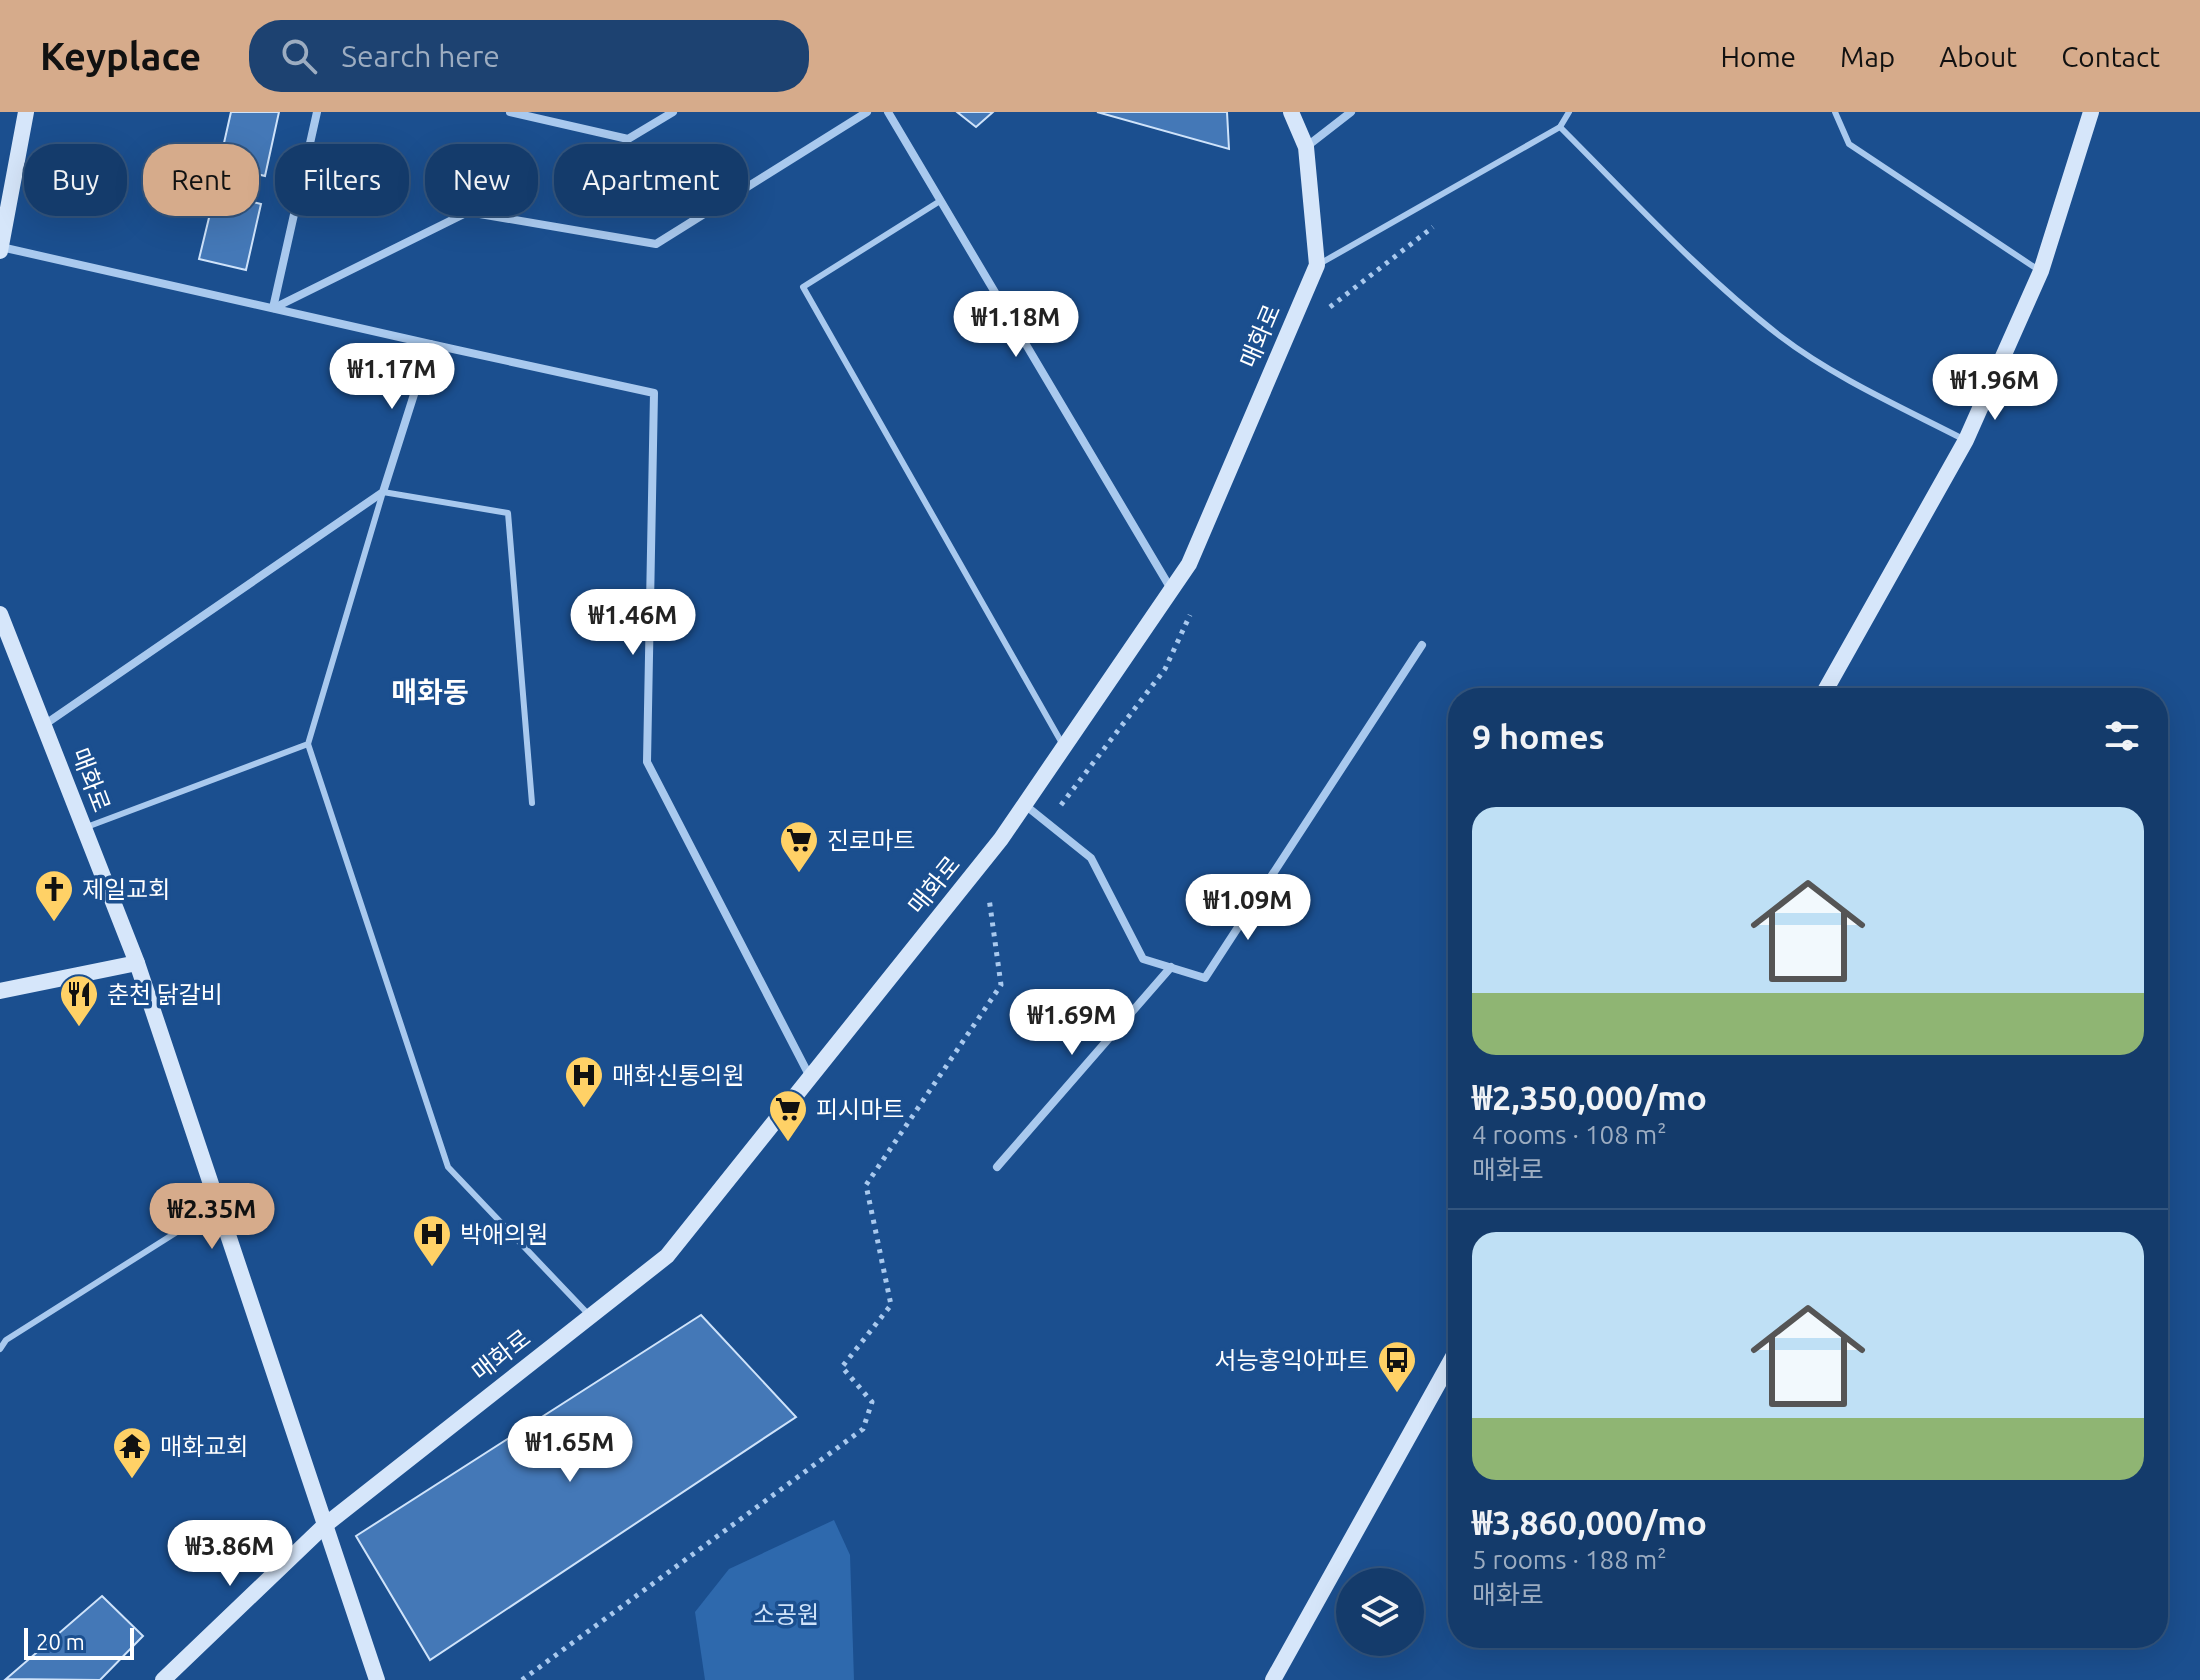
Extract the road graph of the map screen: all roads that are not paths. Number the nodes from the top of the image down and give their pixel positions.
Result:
1 (26, 112) edge
2 (317, 112) edge
3 (510, 112) edge
4 (673, 112) edge
5 (867, 112) edge
6 (888, 112) edge
7 (1291, 112) edge
8 (1351, 112) edge
9 (1569, 112) edge
10 (1835, 112) edge
11 (2091, 112) edge
12 (1560, 127) junction
13 (1306, 147) junction
14 (940, 201) junction
15 (0, 249) edge
16 (1317, 265) junction
17 (2041, 271) junction
18 (273, 308) junction
19 (430, 344) junction
20 (1966, 440) junction
21 (383, 492) junction
22 (1171, 589) junction
23 (0, 614) edge
24 (1422, 645) dead end
25 (1827, 688) edge
26 (44, 725) junction
27 (308, 744) junction
28 (1064, 747) junction
29 (532, 803) dead end
30 (1024, 805) junction
31 (84, 828) junction
32 (137, 963) junction
33 (1171, 967) junction
34 (0, 991) edge
35 (810, 1077) junction
36 (997, 1167) dead end
37 (218, 1206) junction
38 (590, 1316) junction
39 (0, 1349) edge
40 (1448, 1366) edge
41 (324, 1526) junction
42 (163, 1680) edge
43 (377, 1680) edge
44 (1273, 1680) edge

1 - 15 street
2 - 18 street
3 - 4 street
5 - 18 street
6 - 14 street
7 - 13 street, 매화로
8 - 13 street
9 - 12 lane
10 - 17 lane
11 - 17 street
12 - 16 lane
12 - 20 lane
13 - 16 street, 매화로
14 - 22 street
14 - 28 lane
15 - 18 street
16 - 22 street, 매화로
17 - 20 street
18 - 19 street
19 - 21 street
19 - 35 street
20 - 25 street
21 - 26 street
21 - 27 lane
21 - 29 lane
22 - 28 street, 매화로
23 - 26 street, 매화로
24 - 33 street
26 - 31 street, 매화로
27 - 31 lane
27 - 38 lane
28 - 30 street, 매화로
30 - 33 street
30 - 35 street, 매화로
31 - 32 street, 매화로
32 - 34 street
32 - 37 street, 매화로
33 - 36 street
35 - 38 street, 매화로
37 - 39 lane
37 - 41 street, 매화로
38 - 41 street, 매화로
40 - 44 street
41 - 42 street, 매화로
41 - 43 street

